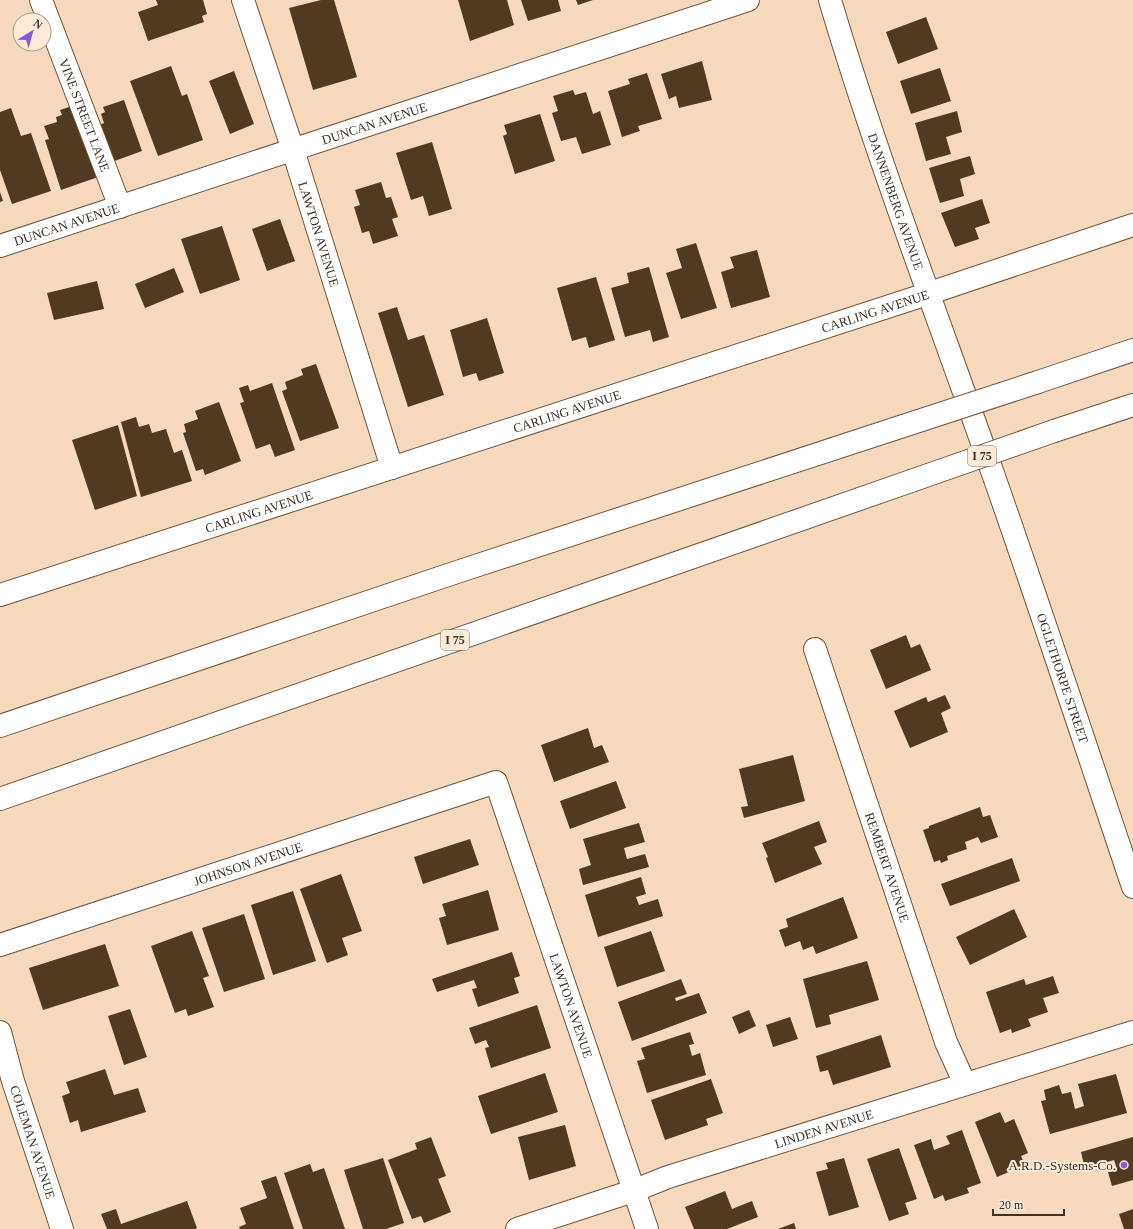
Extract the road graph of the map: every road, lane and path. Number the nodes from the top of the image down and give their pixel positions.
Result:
1 (41, 0) edge
2 (243, 0) edge
3 (748, 0) edge
4 (830, 0) edge
5 (293, 150) junction
6 (120, 207) junction
7 (1133, 225) edge
8 (0, 246) edge
9 (927, 294) junction
10 (1133, 333) edge
11 (1133, 350) edge
12 (1097, 362) junction
13 (1133, 406) edge
14 (392, 468) junction
15 (991, 468) joint
16 (0, 595) edge
17 (815, 649) dead end
18 (0, 726) edge
19 (496, 782) joint
20 (0, 799) edge
21 (1133, 887) edge
22 (0, 945) edge
23 (0, 1032) edge
24 (1133, 1032) edge
25 (965, 1084) junction
26 (634, 1191) junction
27 (62, 1229) edge
28 (517, 1229) edge
29 (647, 1229) edge

1 - 6 main road, VINE STREET LANE
2 - 5 main road, LAWTON AVENUE
3 - 5 main road, DUNCAN AVENUE
4 - 9 main road, DANNENBERG AVENUE
5 - 6 main road, DUNCAN AVENUE
5 - 14 main road, LAWTON AVENUE
6 - 8 main road, DUNCAN AVENUE
7 - 9 main road, CARLING AVENUE
9 - 14 main road, CARLING AVENUE
9 - 15 main road, DANNENBERG AVENUE
10 - 12 main road
11 - 12 main road
12 - 18 main road, bridge
13 - 20 main road, I 75, bridge
14 - 16 main road, CARLING AVENUE
15 - 21 main road, OGLETHORPE STREET
17 - 25 main road, REMBERT AVENUE
19 - 22 main road, JOHNSON AVENUE
19 - 26 main road, LAWTON AVENUE
23 - 27 main road, COLEMAN AVENUE
24 - 25 main road, LINDEN AVENUE
25 - 26 main road, LINDEN AVENUE
26 - 28 main road, LINDEN AVENUE
26 - 29 main road, LAWTON AVENUE

